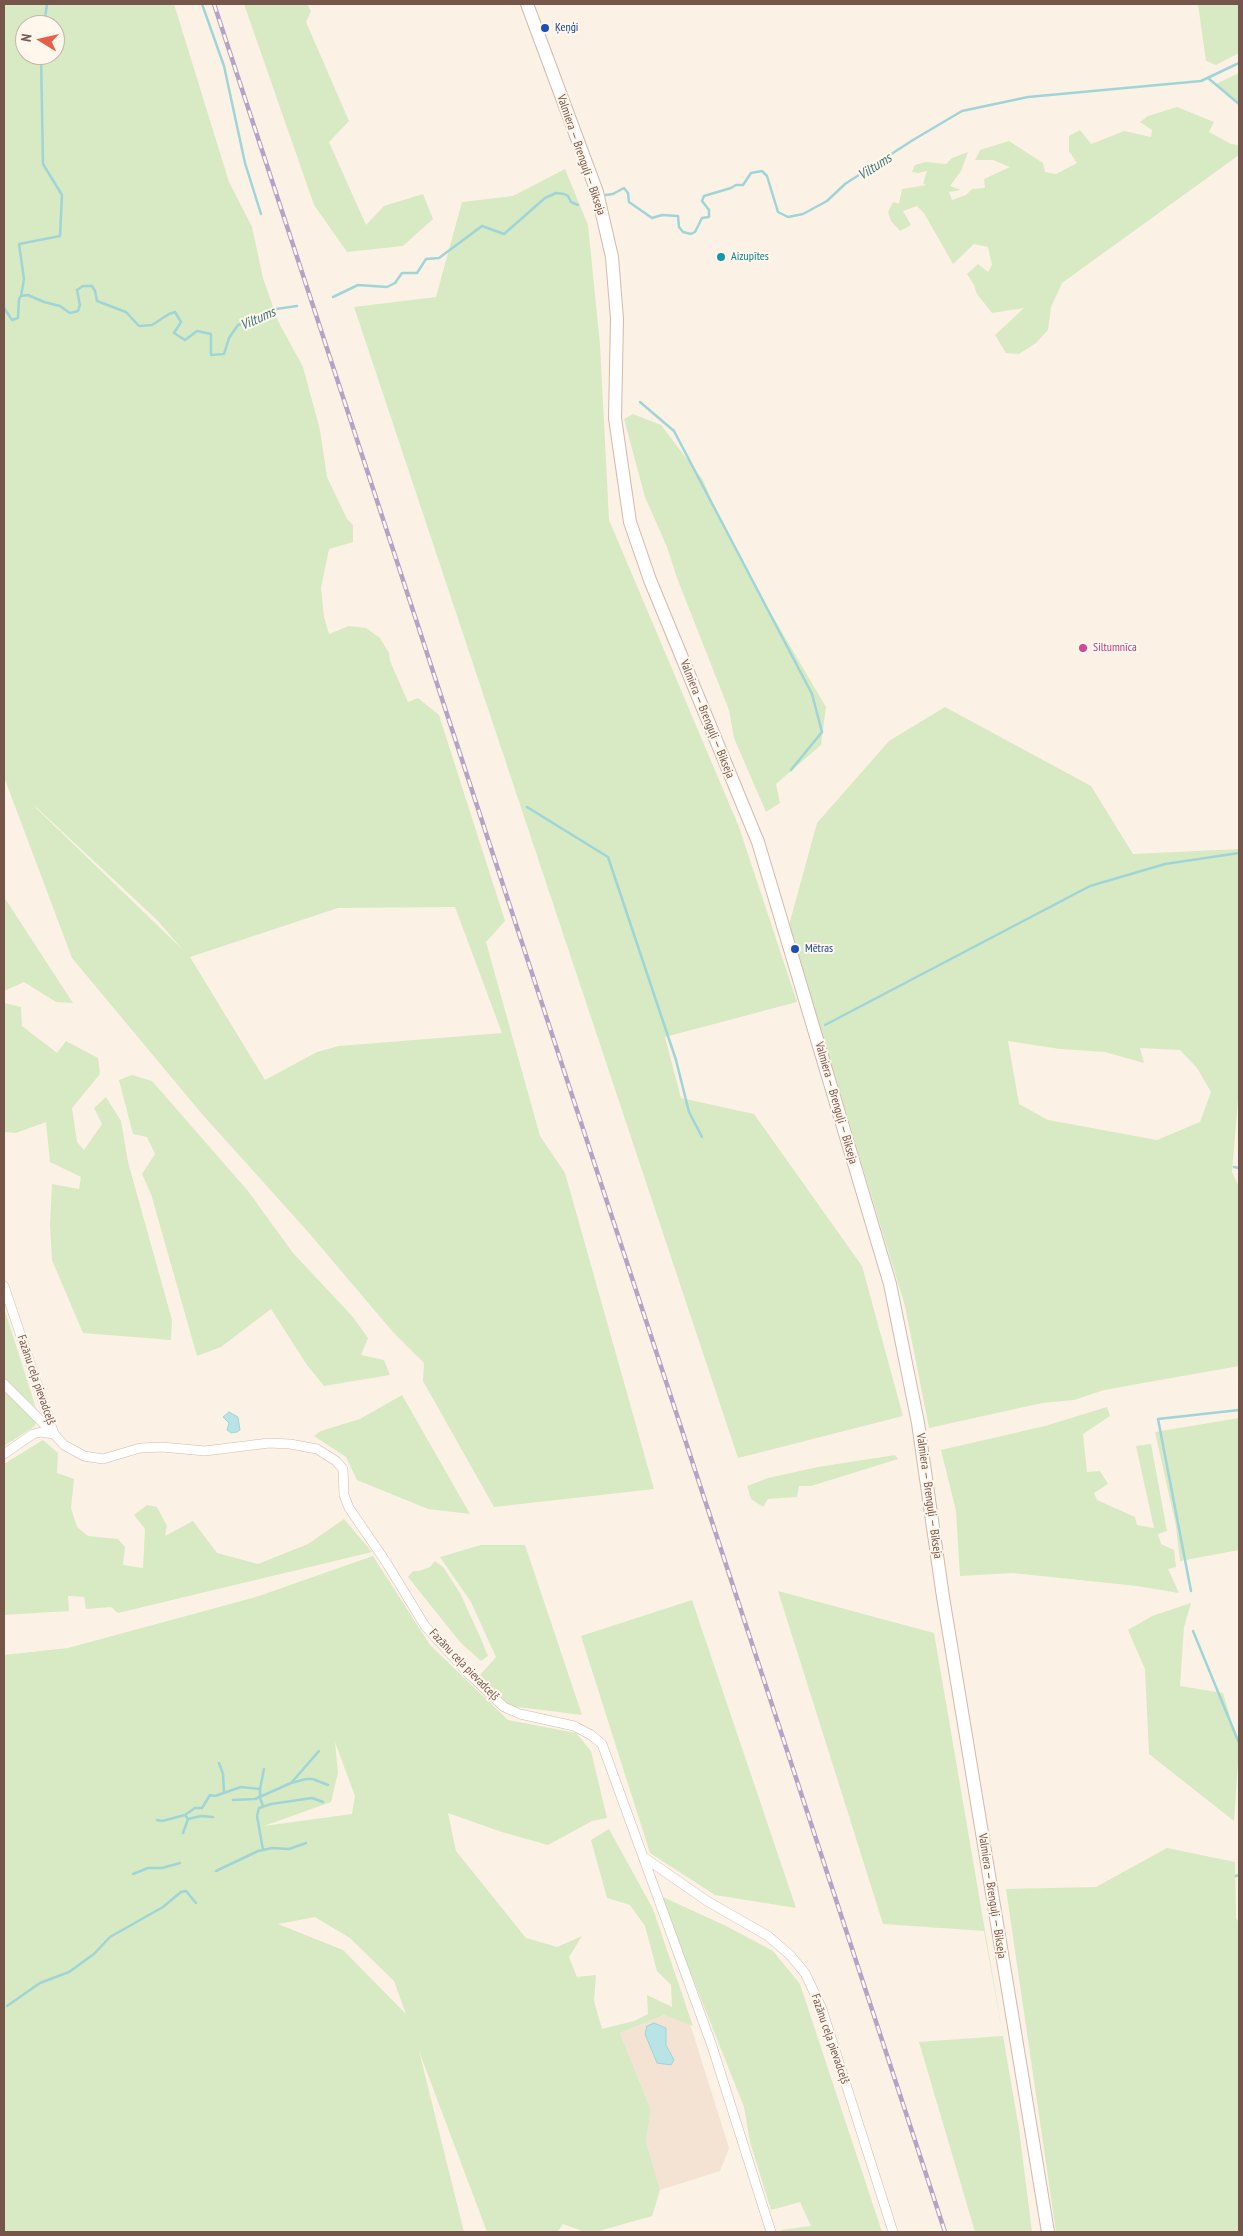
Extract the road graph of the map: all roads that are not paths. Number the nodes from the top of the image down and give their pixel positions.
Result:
1 (528, 4) edge
2 (4, 1286) edge
3 (4, 1384) edge
4 (54, 1434) junction
5 (4, 1454) edge
6 (645, 1858) junction
7 (771, 2232) edge
8 (893, 2232) edge
9 (1048, 2232) edge

1 - 9 main road, Valmiera — Brenguļi — Bikseja
2 - 4 street, Fazānu ceļa pievadceļš
3 - 4 street
4 - 5 street
4 - 6 street, Fazānu ceļa pievadceļš
6 - 7 street
6 - 8 street, Fazānu ceļa pievadceļš

